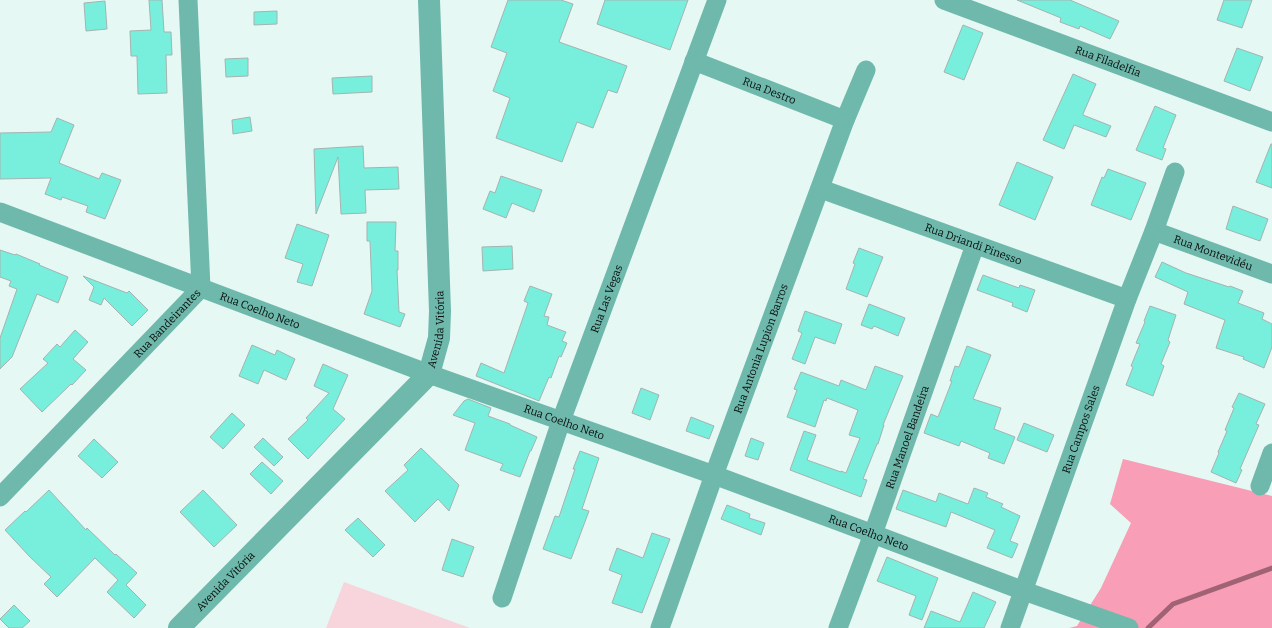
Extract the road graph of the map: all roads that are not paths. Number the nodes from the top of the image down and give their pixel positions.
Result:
1 (188, 0) edge
2 (429, 0) edge
3 (716, 0) edge
4 (944, 0) edge
5 (694, 61) junction
6 (866, 70) dead end
7 (845, 120) junction
8 (1272, 122) edge
9 (1175, 172) dead end
10 (821, 189) junction
11 (0, 212) edge
12 (1154, 232) junction
13 (975, 245) junction
14 (1272, 274) edge
15 (201, 288) junction
16 (1127, 299) junction
17 (429, 374) junction
18 (561, 421) junction
19 (1272, 453) edge
20 (714, 475) junction
21 (1260, 486) dead end
22 (0, 497) edge
23 (873, 534) junction
24 (1024, 591) junction
25 (502, 598) dead end
26 (1125, 626) edge
27 (179, 628) edge
28 (660, 628) edge
29 (838, 628) edge
30 (1010, 628) edge

1 - 15 street, Rua Bandeirantes
2 - 17 street, Avenida Vitória
3 - 5 street, Rua Las Vegas
4 - 8 street, Rua Filadelfia
5 - 7 street, Rua Destro
5 - 18 street, Rua Las Vegas
6 - 7 street, Rua Antonia Lupion Barros
7 - 10 street, Rua Antonia Lupion Barros
9 - 12 street, Rua Campos Sales
10 - 13 street, Rua Driandi Pinesso
10 - 20 street, Rua Antonia Lupion Barros
11 - 15 street, Rua Coelho Neto
12 - 14 street, Rua Montevidéu
12 - 16 street, Rua Campos Sales
13 - 16 street, Rua Driandi Pinesso
13 - 23 street, Rua Manoel Bandeira
15 - 17 street, Rua Coelho Neto
15 - 22 street, Rua Bandeirantes
16 - 24 street, Rua Campos Sales
17 - 18 street, Rua Coelho Neto
17 - 27 street, Avenida Vitória
18 - 20 street, Rua Coelho Neto
18 - 25 street, Rua Las Vegas
19 - 21 street
20 - 23 street, Rua Coelho Neto
20 - 28 street, Rua Antonia Lupion Barros
23 - 24 street, Rua Coelho Neto
23 - 29 street, Rua Manoel Bandeira
24 - 26 street, Rua Coelho Neto
24 - 30 street, Rua Campos Sales

